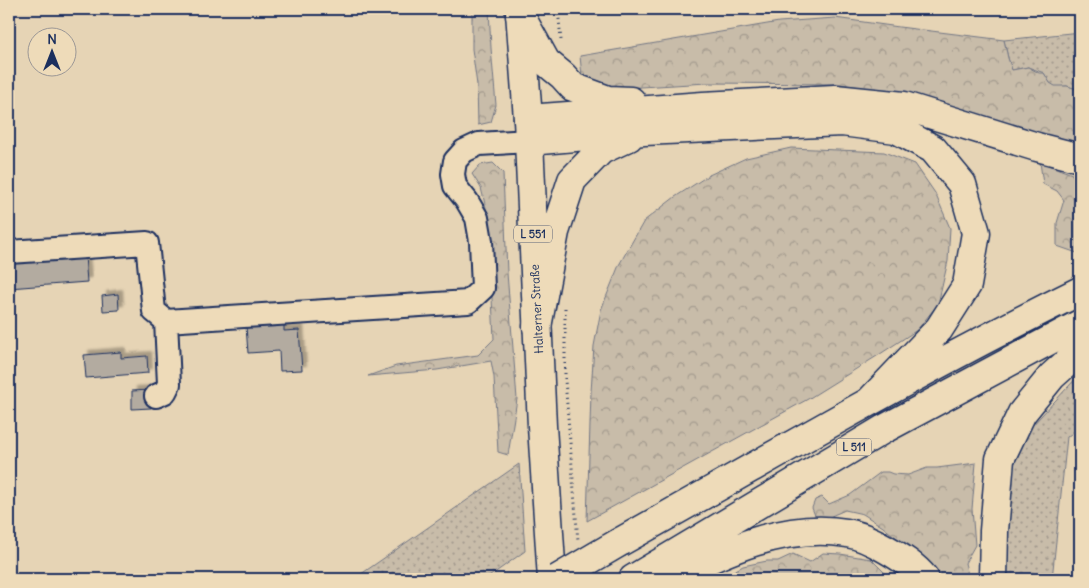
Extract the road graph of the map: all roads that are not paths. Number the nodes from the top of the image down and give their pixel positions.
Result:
1 (520, 12) edge
2 (703, 106) junction
3 (529, 130) junction
4 (644, 131) junction
5 (1080, 158) edge
6 (9, 252) edge
7 (1080, 291) edge
8 (166, 321) junction
9 (1080, 324) edge
10 (537, 326) junction
11 (1080, 351) edge
12 (156, 396) dead end
13 (870, 401) junction
14 (552, 579) edge
15 (557, 579) edge
16 (633, 579) edge
17 (668, 579) edge
18 (925, 579) edge
19 (993, 579) edge

1 - 2 main road
1 - 3 main road, Halterner Straße / L 551
2 - 3 main road
2 - 5 main road
3 - 4 main road
3 - 8 lane
3 - 10 main road, Halterner Straße / L 551
4 - 10 main road
4 - 13 main road
6 - 8 lane
7 - 13 main road, L 511
8 - 12 lane
9 - 16 main road, L 511
10 - 14 main road, Halterner Straße / L 551
11 - 19 main road
13 - 15 main road, L 511, bridge
17 - 18 main road

